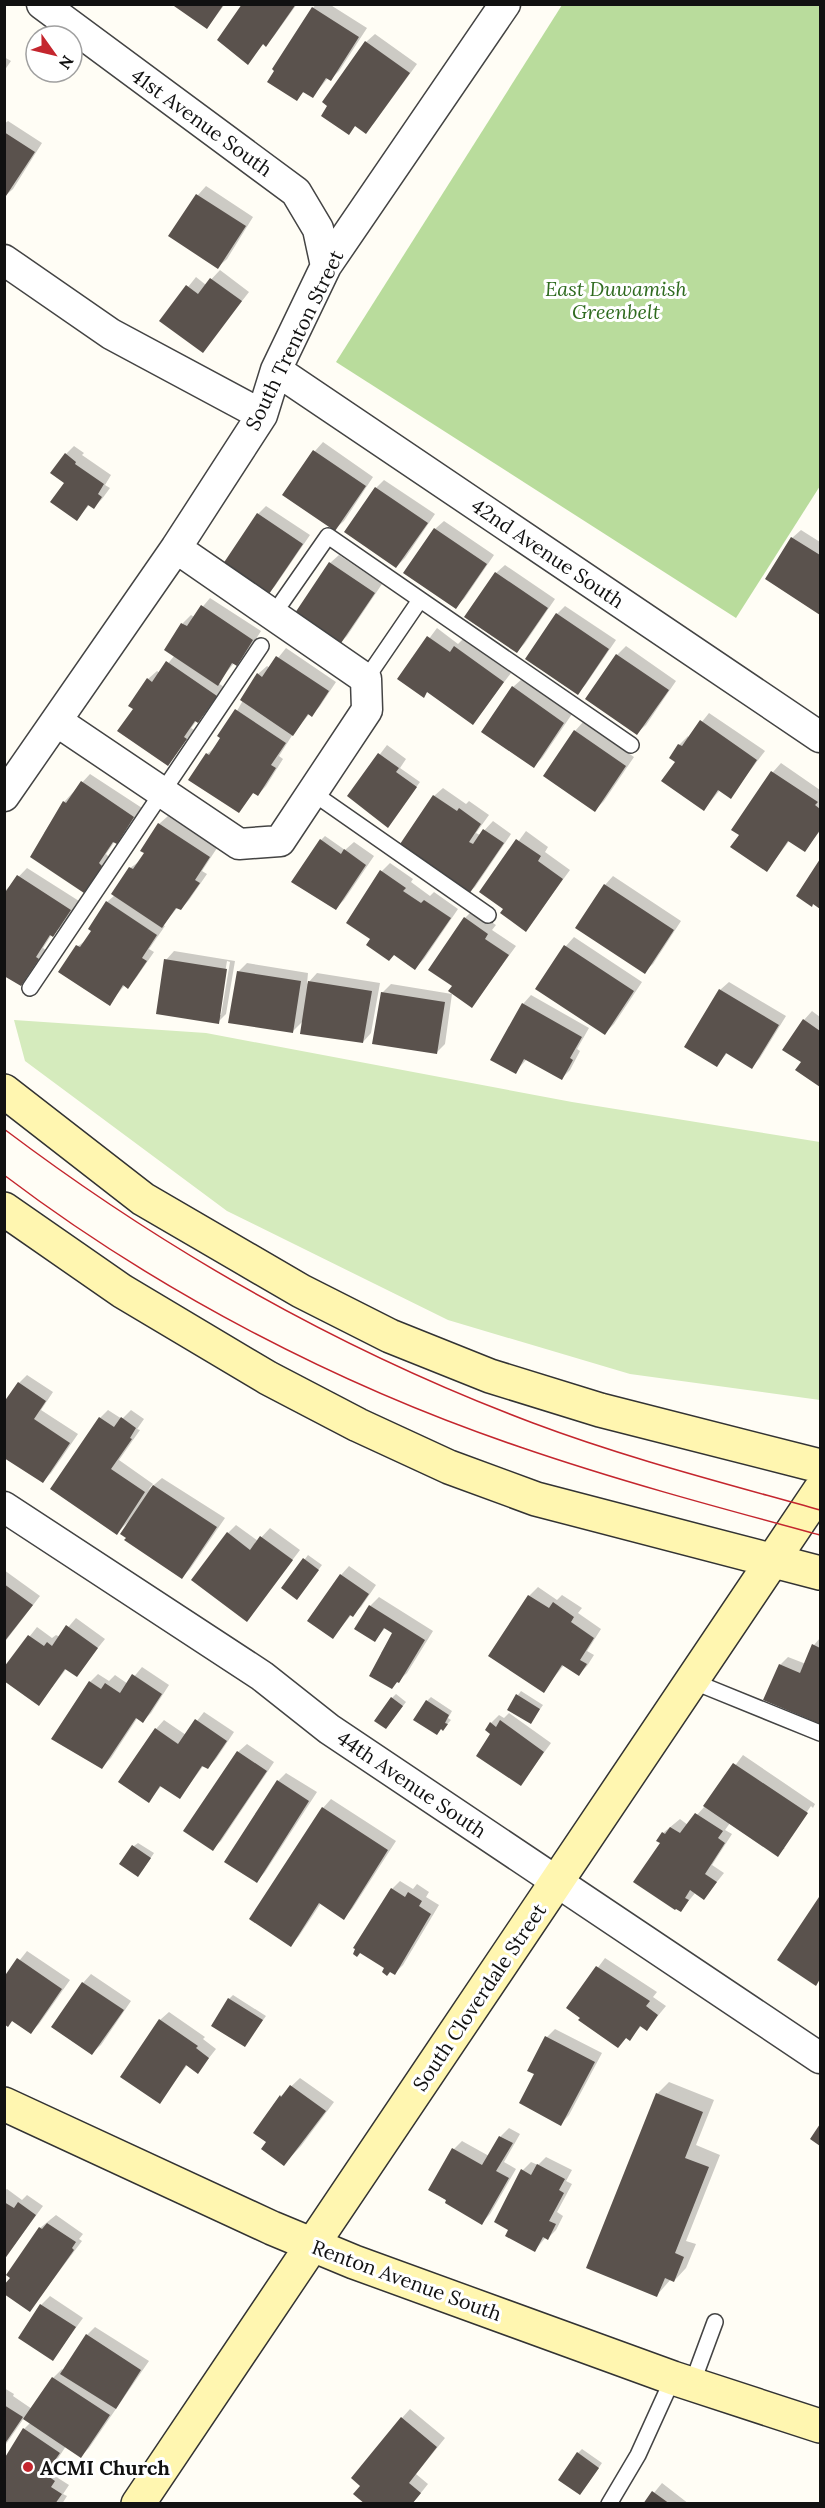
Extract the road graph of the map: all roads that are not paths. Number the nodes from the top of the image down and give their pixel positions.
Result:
1 (42, 4) edge
2 (505, 4) edge
3 (4, 260) edge
4 (326, 266) junction
5 (276, 370) junction
6 (262, 414) junction
7 (176, 548) junction
8 (420, 600) junction
9 (282, 602) dead end
10 (261, 646) dead end
11 (366, 680) junction
12 (58, 722) junction
13 (820, 737) edge
14 (631, 745) dead end
15 (161, 793) junction
16 (313, 793) junction
17 (4, 796) edge
18 (488, 915) dead end
19 (30, 987) dead end
20 (4, 1091) edge
21 (4, 1209) edge
22 (820, 1466) edge
23 (820, 1490) edge
24 (4, 1507) edge
25 (773, 1562) junction
26 (820, 1573) edge
27 (692, 1681) junction
28 (820, 1733) edge
29 (558, 1881) junction
30 (820, 2058) edge
31 (4, 2104) edge
32 (312, 2245) junction
33 (715, 2322) dead end
34 (682, 2381) junction
35 (820, 2426) edge
36 (138, 2504) edge
37 (609, 2504) edge

1 - 4 street, 41st Avenue South
2 - 4 street, South Trenton Street
3 - 6 street
4 - 5 street, South Trenton Street
5 - 6 street, South Trenton Street
5 - 13 street, 42nd Avenue South
6 - 7 street, South Trenton Street
7 - 11 street
7 - 12 street, South Trenton Street
8 - 9 lane
8 - 11 lane
8 - 14 lane
10 - 15 lane
11 - 16 street
12 - 15 street
12 - 17 street, South Trenton Street
15 - 16 street
15 - 19 lane
16 - 18 lane
20 - 22 main road
21 - 25 main road
23 - 25 main road, South Cloverdale Street
24 - 29 street, 44th Avenue South
25 - 26 main road
25 - 27 main road, South Cloverdale Street
27 - 28 lane
27 - 29 main road, South Cloverdale Street
29 - 30 street, 44th Avenue South
29 - 32 main road, South Cloverdale Street
31 - 32 main road, Renton Avenue South
32 - 34 main road, Renton Avenue South
32 - 36 main road, South Cloverdale Street
33 - 34 lane
34 - 35 main road, Renton Avenue South
34 - 37 lane

